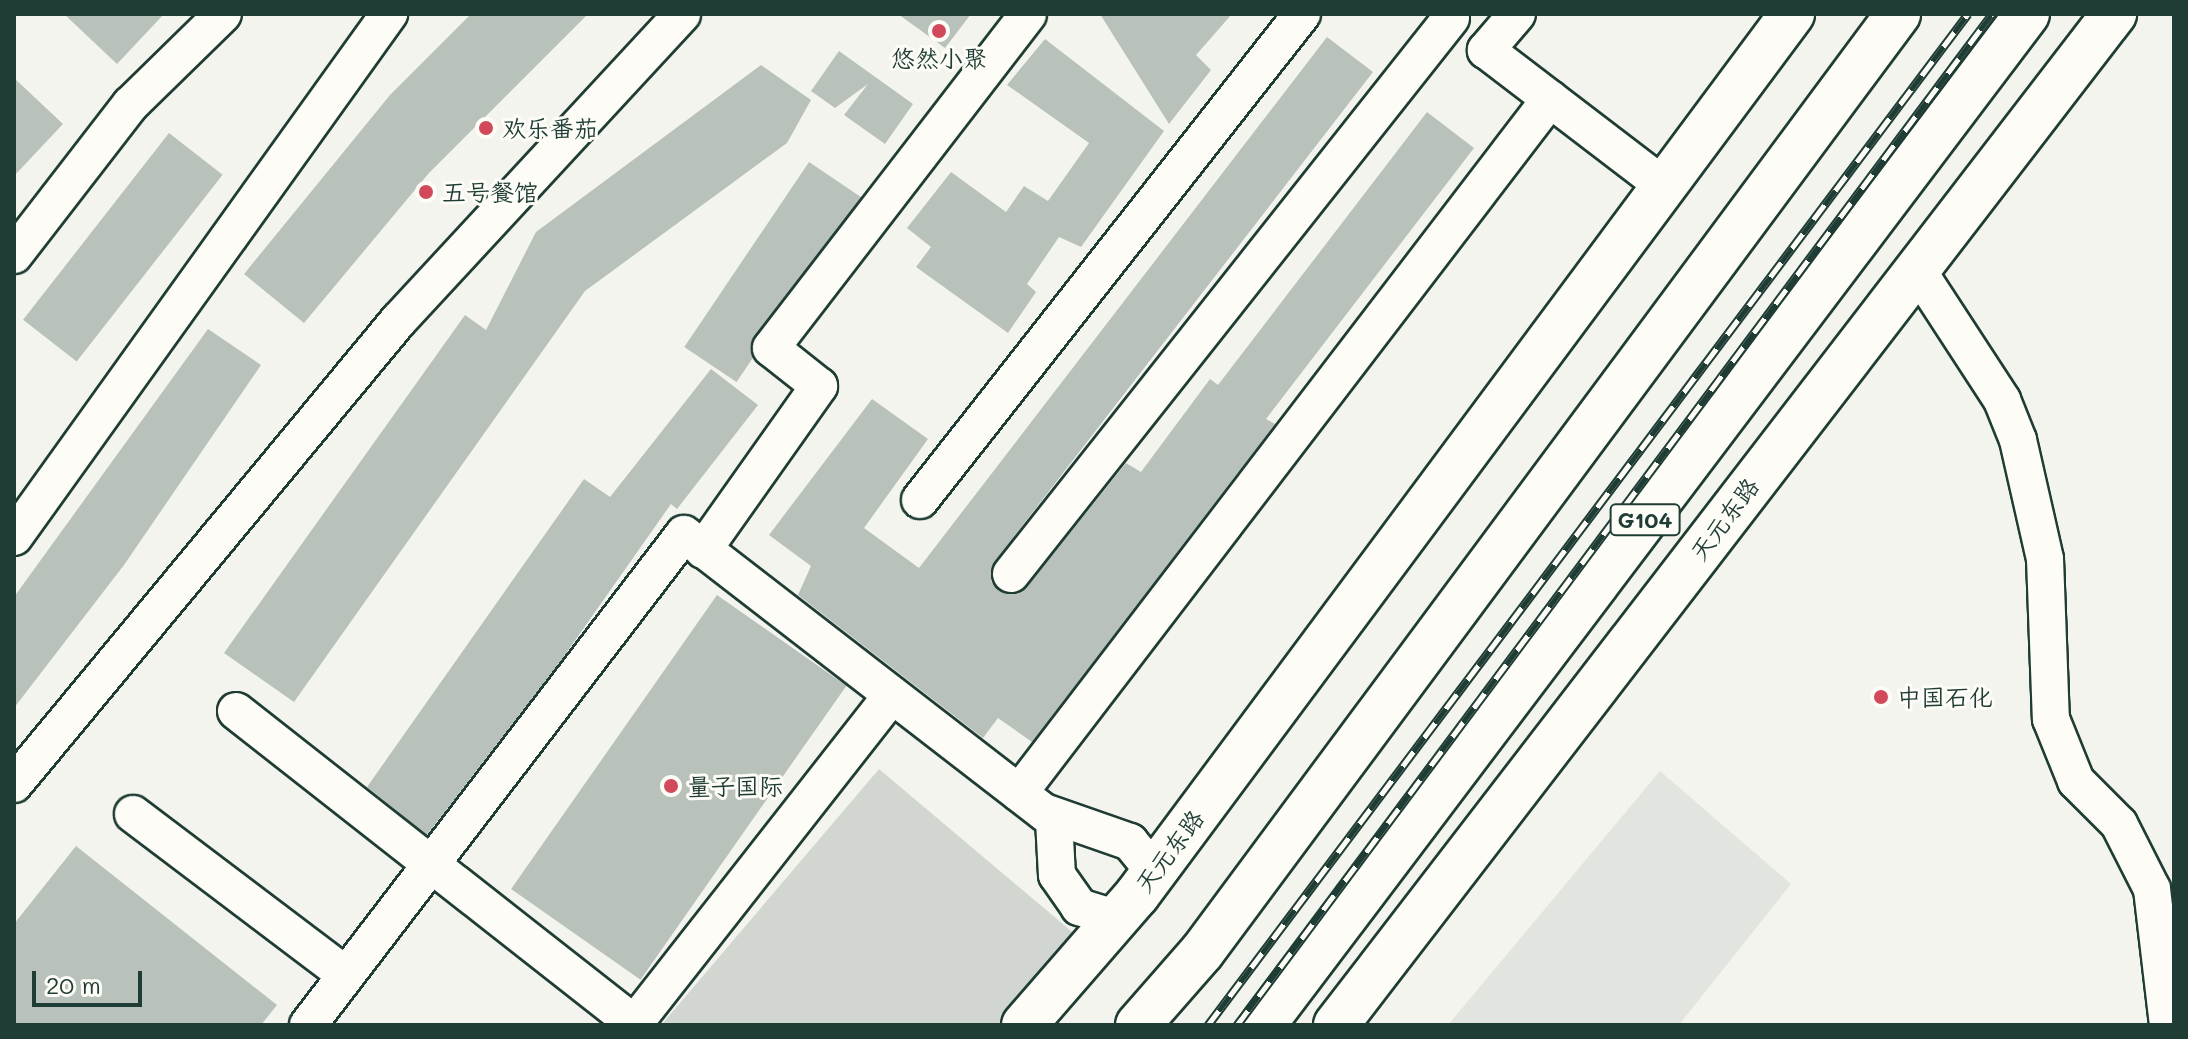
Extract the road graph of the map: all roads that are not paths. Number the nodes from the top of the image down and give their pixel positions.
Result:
1 (223, 14) edge
2 (682, 14) edge
3 (1028, 14) edge
4 (1302, 14) edge
5 (1517, 14) edge
6 (1792, 14) edge
7 (1898, 14) edge
8 (2027, 14) edge
9 (2114, 14) edge
10 (1448, 16) edge
11 (389, 19) edge
12 (1486, 50) junction
13 (1550, 99) junction
14 (1664, 186) junction
15 (14, 255) edge
16 (1916, 268) junction
17 (920, 500) dead end
18 (14, 537) edge
19 (703, 550) junction
20 (1011, 574) dead end
21 (892, 695) junction
22 (236, 711) dead end
23 (14, 784) edge
24 (1031, 802) junction
25 (133, 814) dead end
26 (431, 864) junction
27 (1154, 872) junction
28 (2163, 888) edge
29 (1116, 918) junction
30 (346, 975) junction
31 (635, 1024) edge
32 (308, 1025) edge
33 (1024, 1025) edge
34 (1138, 1025) edge
35 (1263, 1025) edge
36 (1336, 1025) edge
37 (2168, 1025) edge

1 - 15 street
2 - 23 street
3 - 19 street
4 - 17 street
5 - 12 street
6 - 14 main road, 天元东路
7 - 34 main road
8 - 35 main road, G104
9 - 16 main road, 天元东路
10 - 12 street
10 - 20 street
11 - 18 street
12 - 13 street
13 - 14 street
13 - 24 street
14 - 27 main road, 天元东路
16 - 28 street
16 - 36 main road, 天元东路
19 - 21 street
19 - 26 street
21 - 24 street
21 - 31 street
22 - 26 street
24 - 27 street
24 - 29 street
25 - 30 street
26 - 30 street
26 - 31 street
27 - 29 main road, 天元东路
28 - 37 street
29 - 33 main road, 天元东路
30 - 32 street

